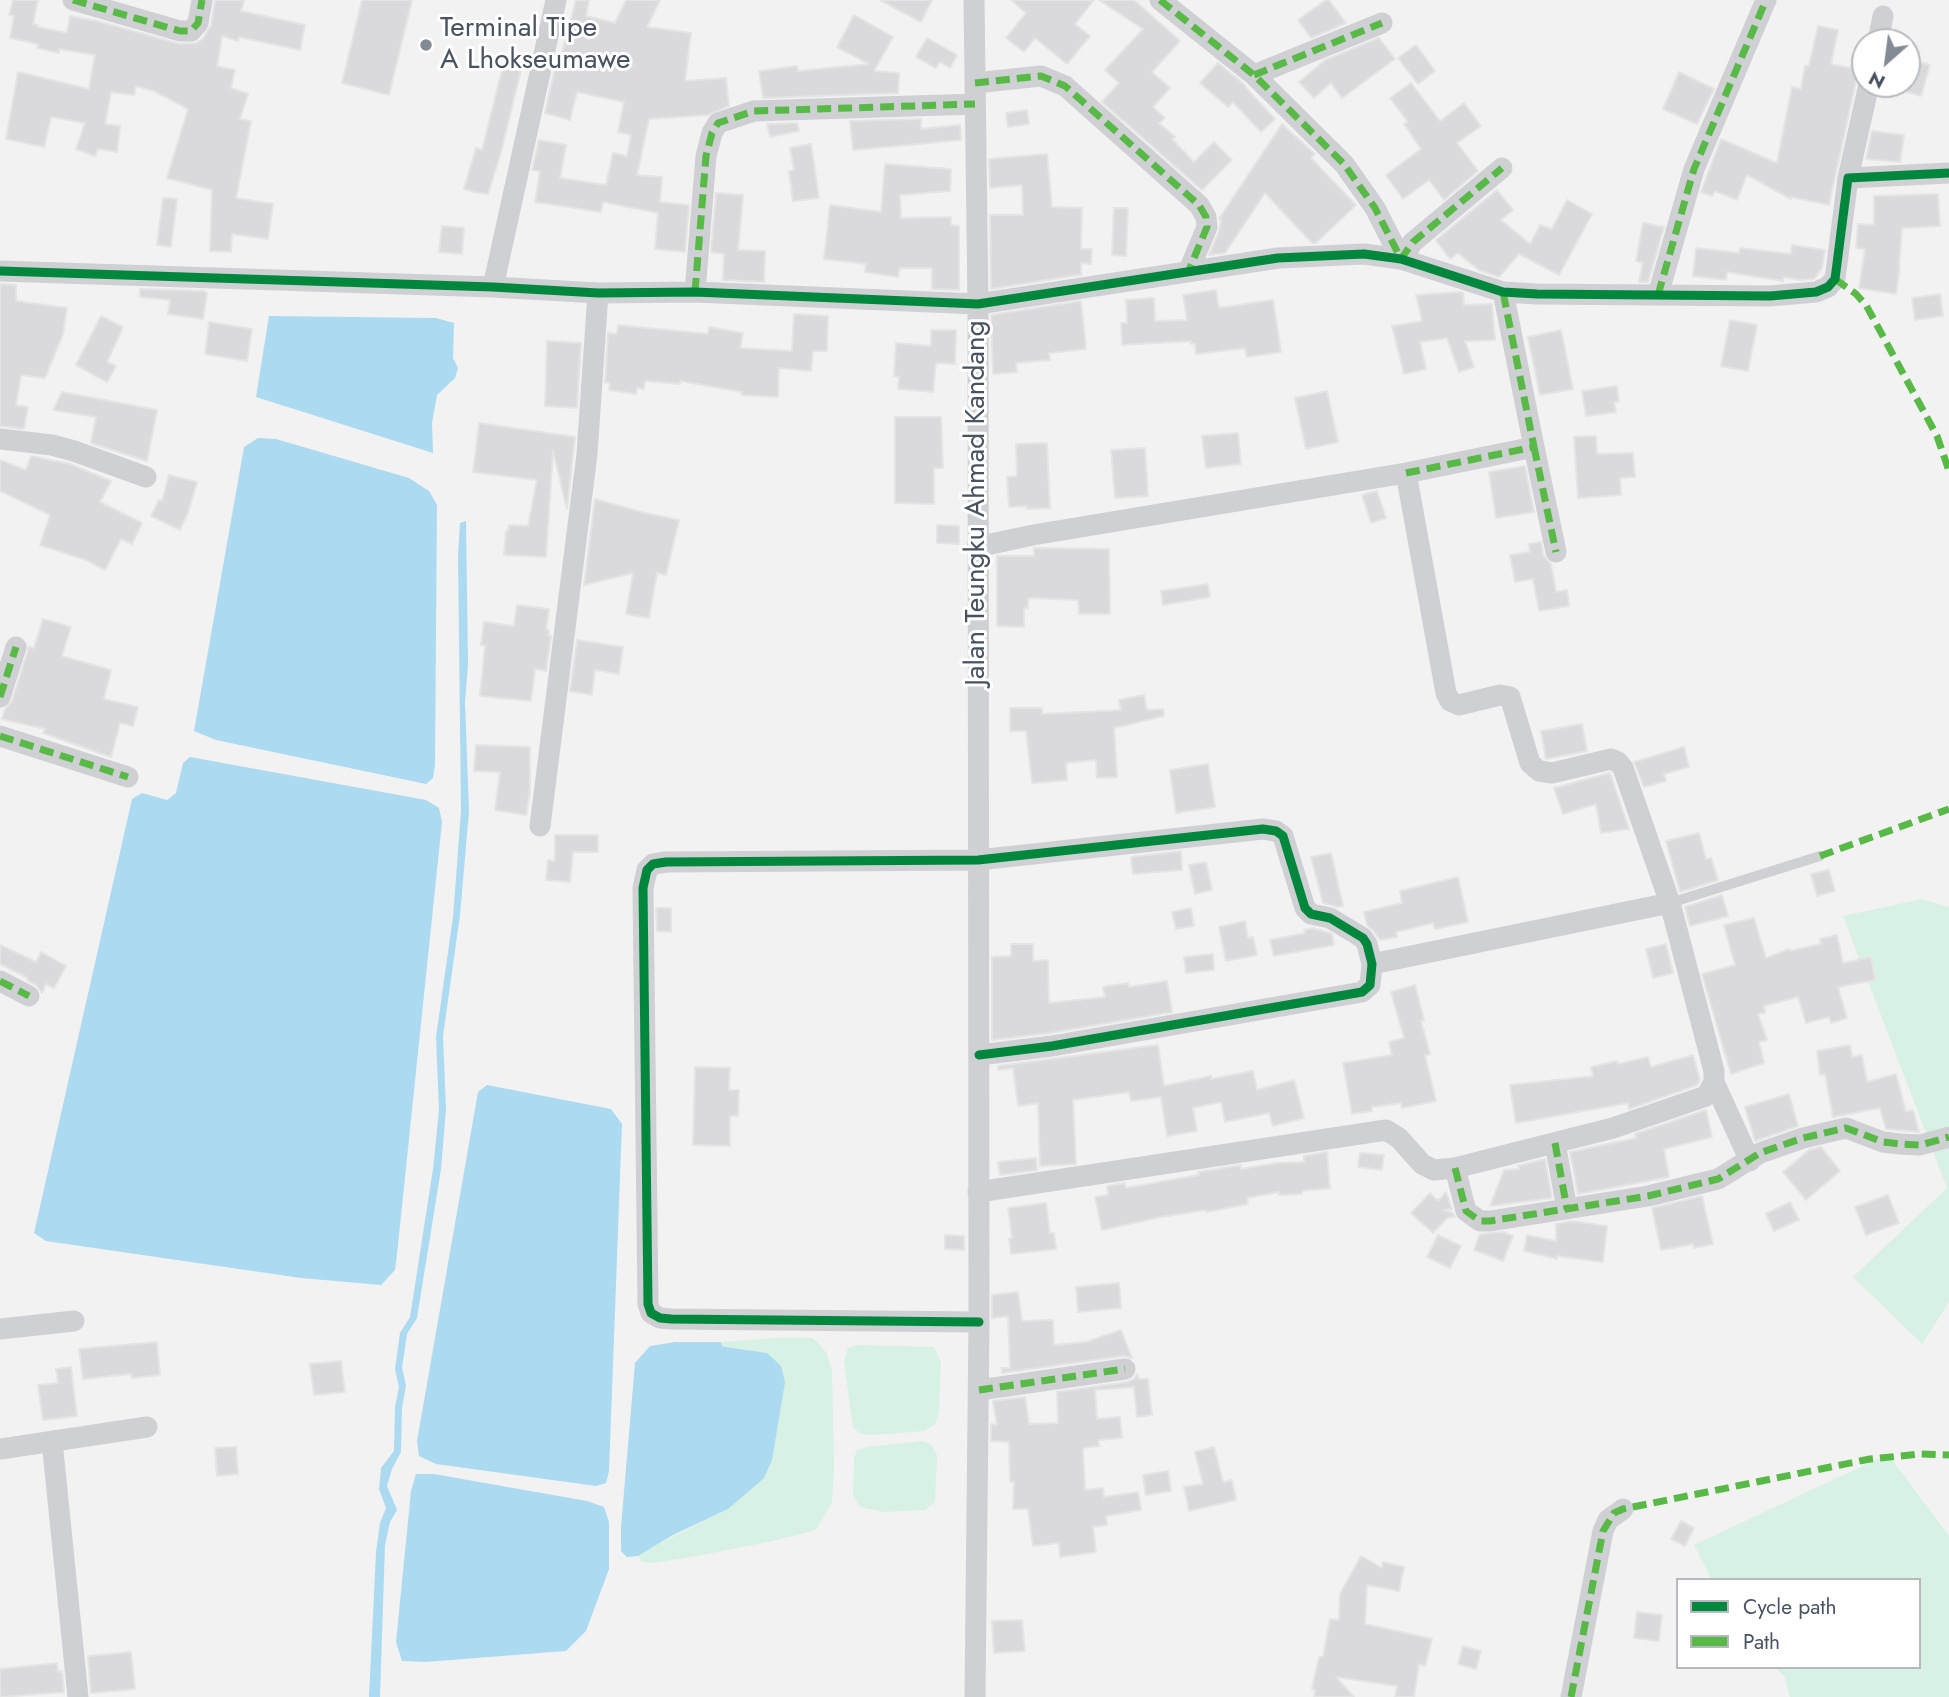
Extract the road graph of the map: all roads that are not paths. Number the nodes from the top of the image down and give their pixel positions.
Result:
1 (73, 0) edge
2 (202, 0) edge
3 (556, 0) edge
4 (974, 0) edge
5 (1160, 0) edge
6 (1766, 1) edge
7 (1884, 16) dead end
8 (1382, 23) dead end
9 (1881, 28) edge
10 (1254, 75) junction
11 (975, 83) junction
12 (1866, 98) edge
13 (975, 104) junction
14 (1502, 168) dead end
15 (1949, 173) edge
16 (1849, 178) junction
17 (1401, 259) junction
18 (1189, 270) junction
19 (0, 271) edge
20 (492, 287) junction
21 (695, 292) junction
22 (1503, 292) junction
23 (598, 293) junction
24 (1658, 295) junction
25 (978, 304) junction
26 (0, 439) edge
27 (1534, 447) junction
28 (1406, 473) junction
29 (146, 477) dead end
30 (977, 547) junction
31 (1556, 552) dead end
32 (16, 647) dead end
33 (0, 697) edge
34 (0, 736) edge
35 (128, 777) dead end
36 (540, 827) dead end
37 (978, 848) junction
38 (1820, 856) dead end
39 (1670, 904) junction
40 (1372, 964) junction
41 (0, 981) edge
42 (29, 996) dead end
43 (979, 1055) junction
44 (1714, 1082) junction
45 (1949, 1137) edge
46 (1555, 1143) junction
47 (1750, 1161) junction
48 (1455, 1168) junction
49 (978, 1192) junction
50 (1567, 1209) junction
51 (74, 1321) dead end
52 (979, 1322) junction
53 (0, 1329) edge
54 (1125, 1369) dead end
55 (979, 1390) junction
56 (147, 1427) dead end
57 (52, 1441) junction
58 (0, 1449) edge
59 (1623, 1509) dead end
60 (78, 1697) edge
61 (975, 1697) edge
62 (1572, 1697) edge

1 - 2 street
3 - 20 street
4 - 11 street, Jalan Teungku Ahmad Kandang
5 - 10 street
6 - 24 street
7 - 9 street
8 - 10 street
10 - 17 street
11 - 13 street, Jalan Teungku Ahmad Kandang
11 - 18 street
12 - 16 street
13 - 21 street
13 - 25 street, Jalan Teungku Ahmad Kandang
14 - 17 street
15 - 16 street
16 - 24 street
17 - 18 street
17 - 22 street
18 - 25 street
19 - 20 street
20 - 23 street
21 - 23 street
21 - 25 street
22 - 24 street
22 - 27 street
23 - 36 street
25 - 30 street, Jalan Teungku Ahmad Kandang
26 - 29 street
27 - 28 street
27 - 31 street
28 - 30 street
28 - 39 street
30 - 37 street, Jalan Teungku Ahmad Kandang
32 - 33 street
34 - 35 street
37 - 40 street
37 - 43 street, Jalan Teungku Ahmad Kandang
37 - 52 street
38 - 39 lane
39 - 40 street
39 - 44 street
40 - 43 street
41 - 42 street
43 - 49 street, Jalan Teungku Ahmad Kandang
44 - 46 street
44 - 47 street
45 - 47 street
46 - 48 street
46 - 50 street
47 - 50 street
48 - 49 street
48 - 50 street
49 - 52 street, Jalan Teungku Ahmad Kandang
51 - 53 street
52 - 55 street, Jalan Teungku Ahmad Kandang
54 - 55 street
55 - 61 street, Jalan Teungku Ahmad Kandang
56 - 57 street
57 - 58 street
57 - 60 street
59 - 62 street

